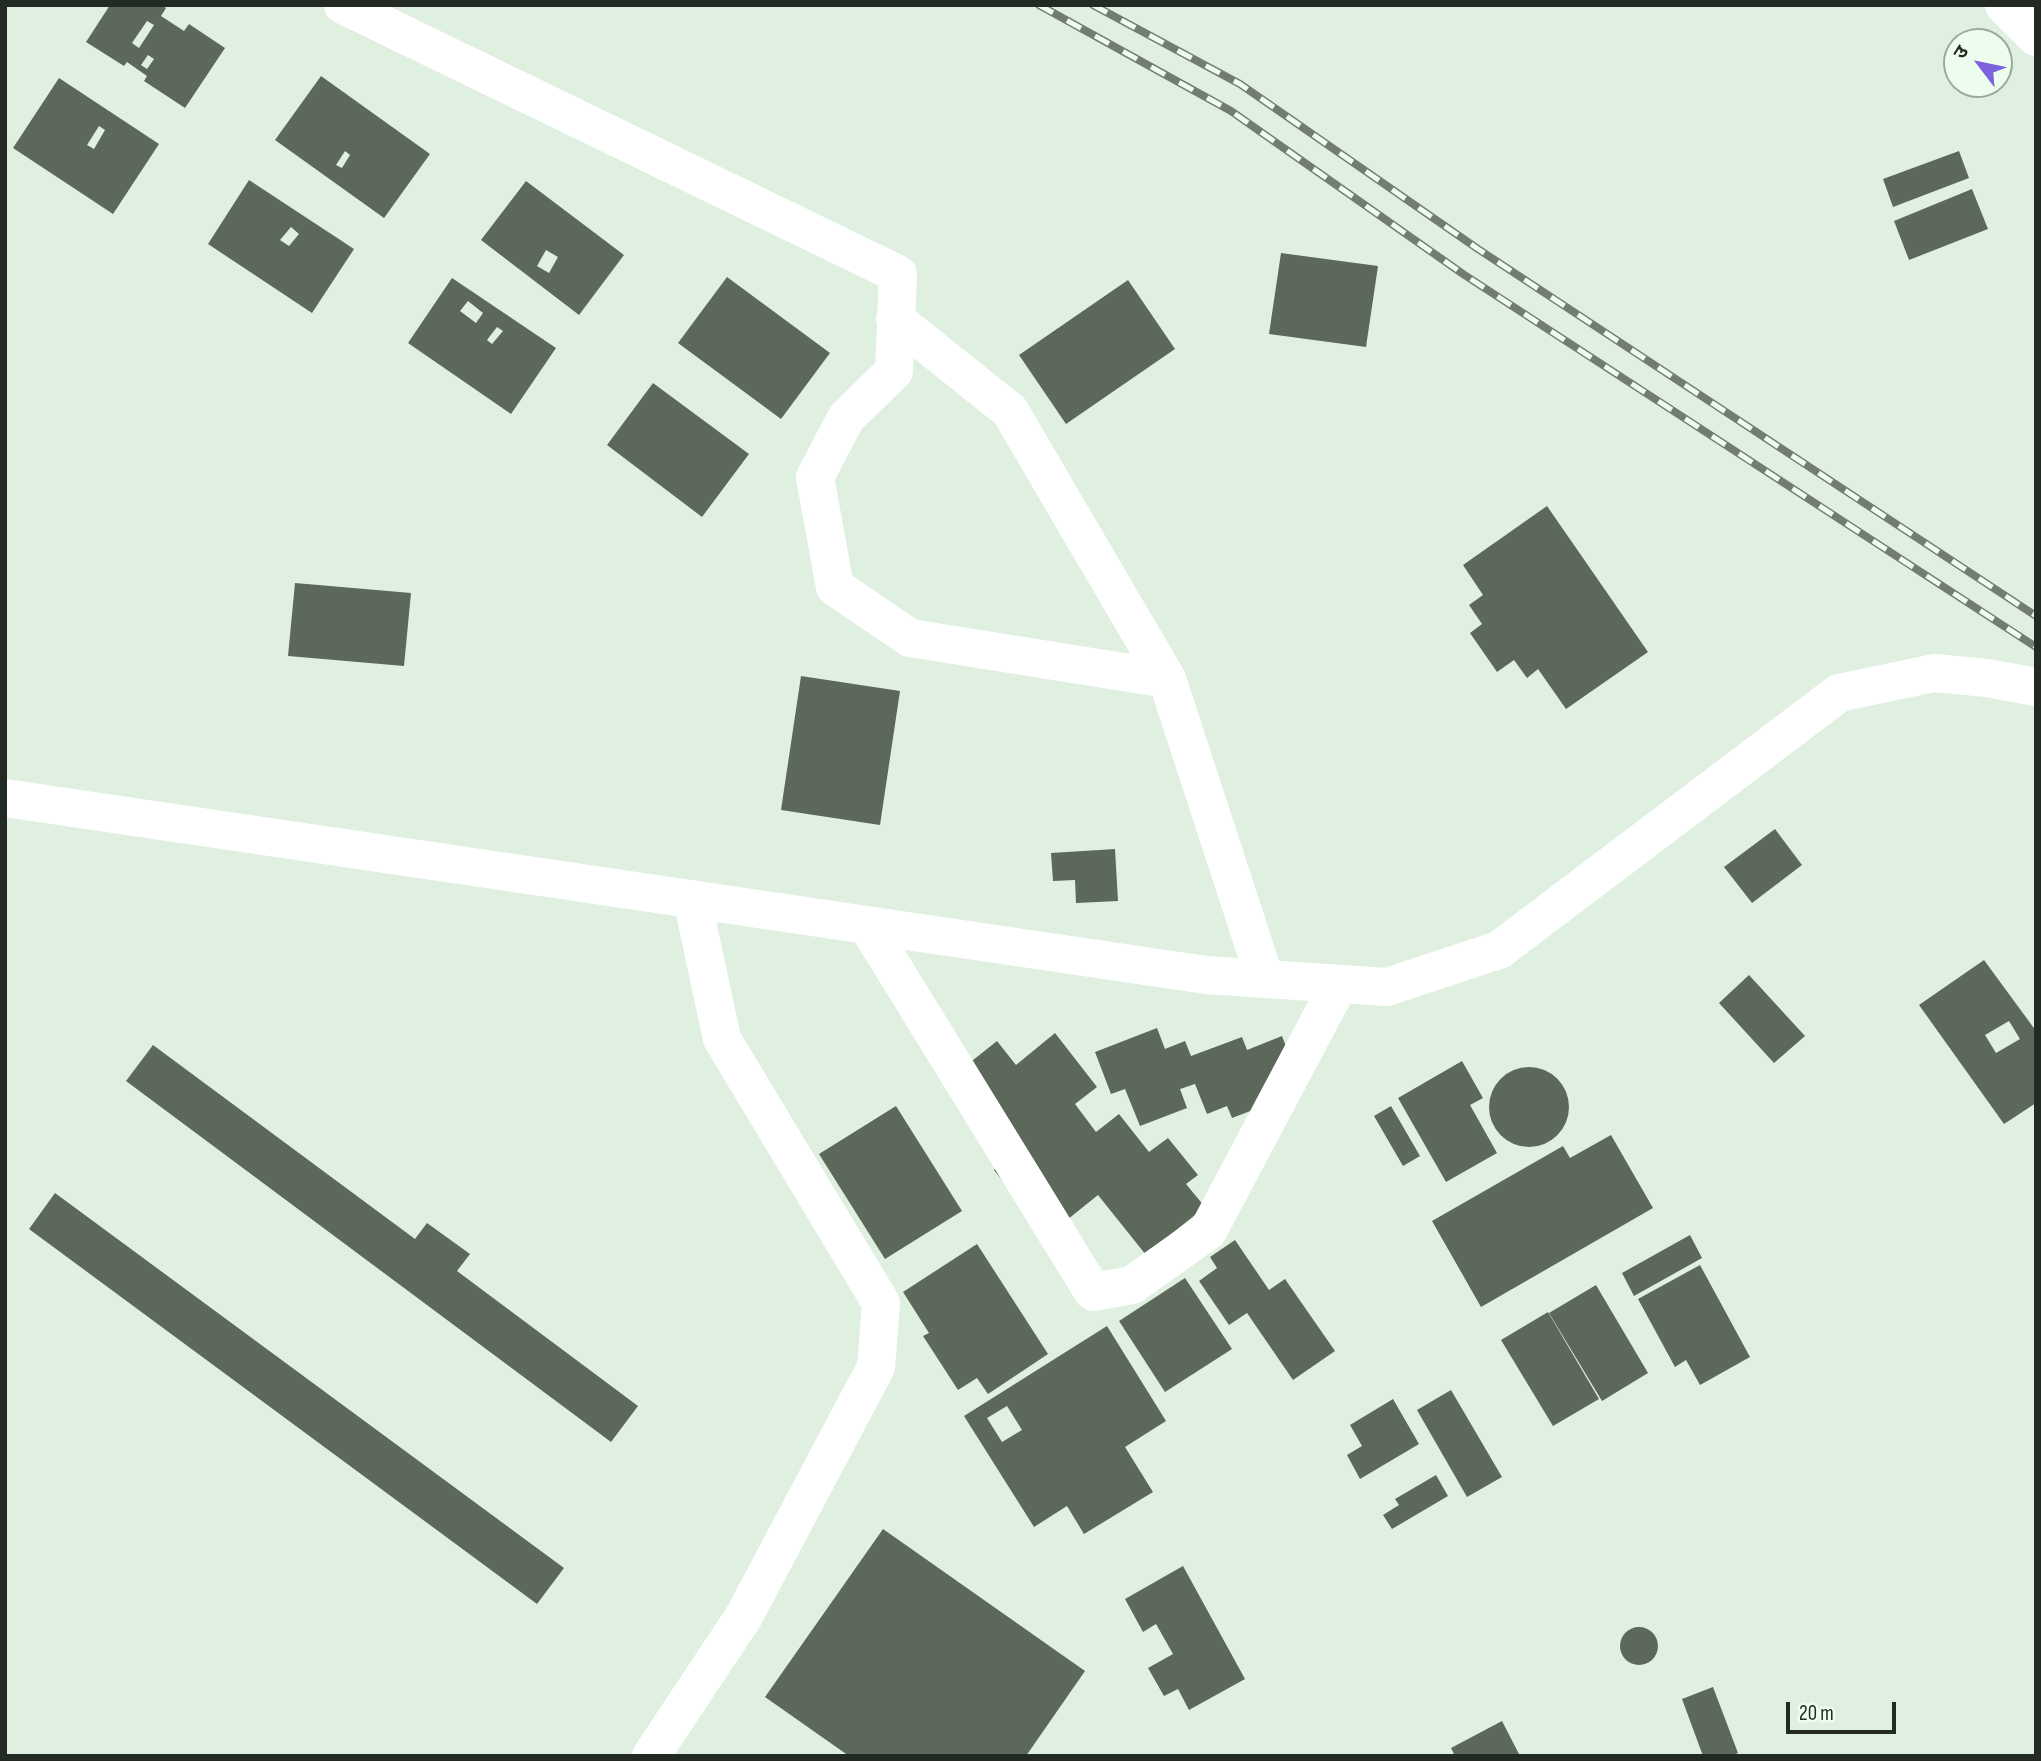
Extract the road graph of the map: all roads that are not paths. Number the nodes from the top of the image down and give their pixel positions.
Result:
1 (344, 5) edge
2 (2004, 5) edge
3 (2036, 37) edge
4 (895, 319) junction
5 (1167, 679) junction
6 (2036, 687) edge
7 (5, 798) edge
8 (691, 899) junction
9 (866, 925) junction
10 (1265, 978) junction
11 (1339, 984) junction
12 (651, 1756) edge

1 - 4 street
2 - 3 street
4 - 5 street
4 - 5 street
5 - 10 street
6 - 11 street
7 - 8 street
8 - 9 street
8 - 12 street
9 - 10 street
9 - 11 street
10 - 11 street

